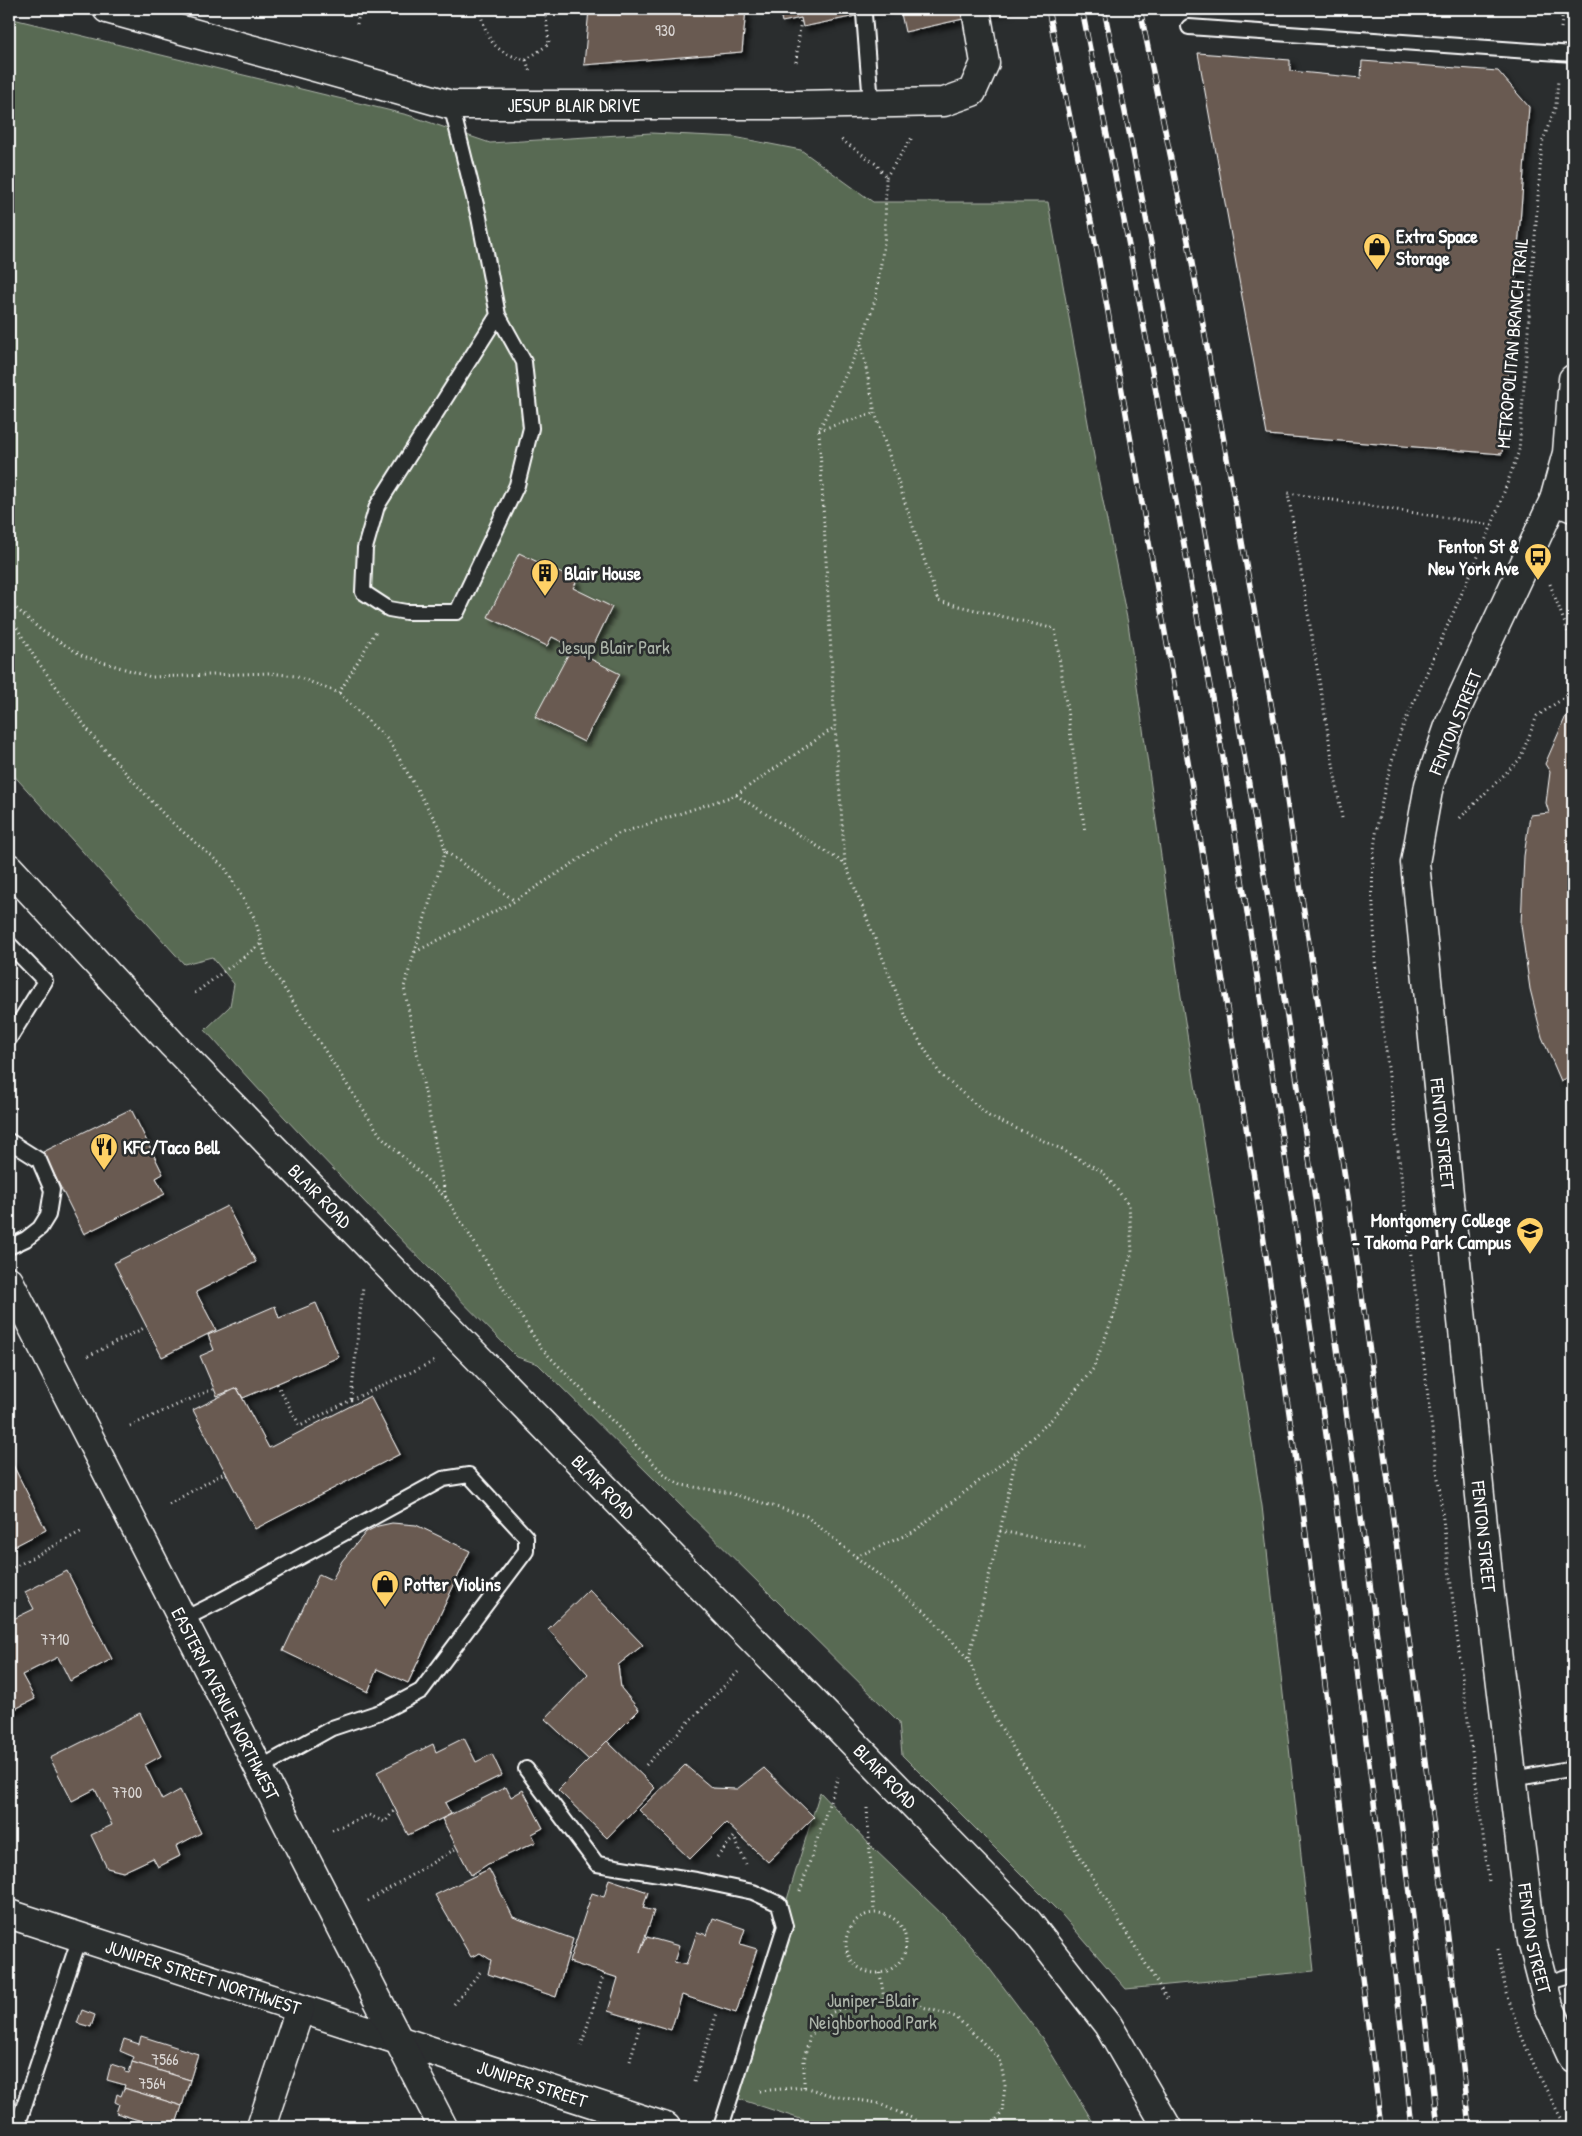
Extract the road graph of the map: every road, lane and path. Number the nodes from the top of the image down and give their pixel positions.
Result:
1 (107, 9) edge
2 (360, 9) edge
3 (479, 9) edge
4 (542, 9) edge
5 (1563, 9) edge
6 (864, 14) dead end
7 (976, 16) dead end
8 (801, 18) dead end
9 (357, 24) dead end
10 (1189, 27) dead end
11 (1561, 29) dead end
12 (1573, 54) edge
13 (796, 62) dead end
14 (1558, 81) dead end
15 (871, 103) junction
16 (451, 105) junction
17 (915, 131) dead end
18 (838, 132) dead end
19 (886, 178) junction
20 (498, 316) junction
21 (861, 343) junction
22 (1573, 379) edge
23 (875, 413) junction
24 (819, 430) junction
25 (1564, 504) edge
26 (1492, 525) junction
27 (1573, 565) edge
28 (1568, 567) dead end
29 (1550, 584) dead end
30 (9, 602) edge
31 (389, 609) junction
32 (9, 615) edge
33 (1573, 645) edge
34 (1573, 692) edge
35 (339, 693) junction
36 (835, 727) junction
37 (1390, 766) dead end
38 (736, 796) junction
39 (1342, 818) dead end
40 (1460, 818) dead end
41 (1085, 832) dead end
42 (445, 851) junction
43 (845, 863) junction
44 (9, 868) edge
45 (515, 901) junction
46 (262, 943) junction
47 (9, 944) edge
48 (414, 953) junction
49 (195, 993) dead end
50 (9, 1039) edge
51 (9, 1141) edge
52 (446, 1198) junction
53 (9, 1247) edge
54 (9, 1280) edge
55 (363, 1283) dead end
56 (146, 1327) dead end
57 (88, 1356) dead end
58 (438, 1359) dead end
59 (277, 1384) dead end
60 (213, 1389) dead end
61 (350, 1400) junction
62 (130, 1426) dead end
63 (1017, 1452) junction
64 (226, 1472) dead end
65 (169, 1504) dead end
66 (84, 1530) dead end
67 (1000, 1531) junction
68 (1084, 1547) dead end
69 (856, 1557) junction
70 (9, 1570) edge
71 (182, 1620) junction
72 (968, 1659) junction
73 (738, 1672) dead end
74 (646, 1765) dead end
75 (1573, 1768) edge
76 (258, 1769) junction
77 (526, 1769) dead end
78 (838, 1777) dead end
79 (1513, 1779) junction
80 (867, 1808) dead end
81 (395, 1809) dead end
82 (332, 1830) dead end
83 (457, 1848) dead end
84 (368, 1901) dead end
85 (874, 1913) junction
86 (9, 1914) edge
87 (785, 1926) junction
88 (80, 1937) junction
89 (481, 1971) dead end
90 (604, 1973) dead end
91 (880, 1973) junction
92 (1573, 1975) edge
93 (1543, 1984) junction
94 (884, 1999) junction
95 (1169, 2002) dead end
96 (454, 2004) dead end
97 (300, 2009) junction
98 (716, 2013) dead end
99 (641, 2021) dead end
100 (398, 2041) junction
101 (581, 2046) dead end
102 (1573, 2058) edge
103 (630, 2062) dead end
104 (694, 2082) dead end
105 (804, 2087) junction
106 (732, 2094) junction
107 (17, 2127) edge
108 (261, 2127) edge
109 (443, 2127) edge
110 (666, 2127) edge
111 (721, 2127) edge
112 (924, 2127) edge
113 (991, 2127) edge
114 (1167, 2127) edge

1 - 16 street, JESUP BLAIR DRIVE
2 - 9 path
3 - 4 path
5 - 11 path
6 - 15 lane
7 - 15 street, JESUP BLAIR DRIVE
8 - 13 path
10 - 12 lane
14 - 26 path, METROPOLITAN BRANCH TRAIL
15 - 16 street, JESUP BLAIR DRIVE
16 - 20 lane
17 - 19 path
18 - 19 path
19 - 21 path
20 - 31 lane
20 - 31 lane
21 - 23 path
21 - 24 path
22 - 25 street, FENTON STREET
23 - 24 path
23 - 41 path
24 - 36 path
25 - 79 street, FENTON STREET
26 - 37 path, METROPOLITAN BRANCH TRAIL
26 - 39 path
27 - 28 path
29 - 33 path
30 - 35 path
31 - 35 path
32 - 46 path
34 - 40 path
35 - 42 path
36 - 38 path
36 - 43 path
38 - 43 path
38 - 45 path
42 - 45 path
42 - 48 path
43 - 63 path
44 - 114 street, BLAIR ROAD
45 - 48 path
46 - 49 path
46 - 52 path
47 - 50 lane
48 - 52 path
51 - 53 lane
52 - 69 path
54 - 71 street, EASTERN AVENUE NORTHWEST
55 - 61 path
56 - 57 path
58 - 61 path
59 - 61 path
60 - 62 path
63 - 67 path
63 - 69 path
64 - 65 path
66 - 70 path
67 - 68 path
67 - 72 path
69 - 72 path
71 - 76 street, EASTERN AVENUE NORTHWEST
71 - 76 lane
72 - 95 path
73 - 74 path
75 - 79 lane
76 - 100 street, EASTERN AVENUE NORTHWEST
77 - 87 lane
78 - 87 path
79 - 93 street, FENTON STREET
80 - 85 path
81 - 82 path
83 - 84 path
85 - 91 path
85 - 91 path
86 - 88 street, JUNIPER STREET NORTHWEST
87 - 106 lane
88 - 97 street, JUNIPER STREET NORTHWEST
88 - 107 lane
89 - 96 path
90 - 101 path
91 - 94 path
92 - 93 lane
93 - 102 street, FENTON STREET
94 - 105 path
94 - 113 path
97 - 100 street, JUNIPER STREET NORTHWEST
97 - 108 street
98 - 104 path
99 - 103 path
100 - 109 street, EASTERN AVENUE NORTHWEST
100 - 110 street, JUNIPER STREET
105 - 106 path
105 - 112 path
106 - 111 lane

